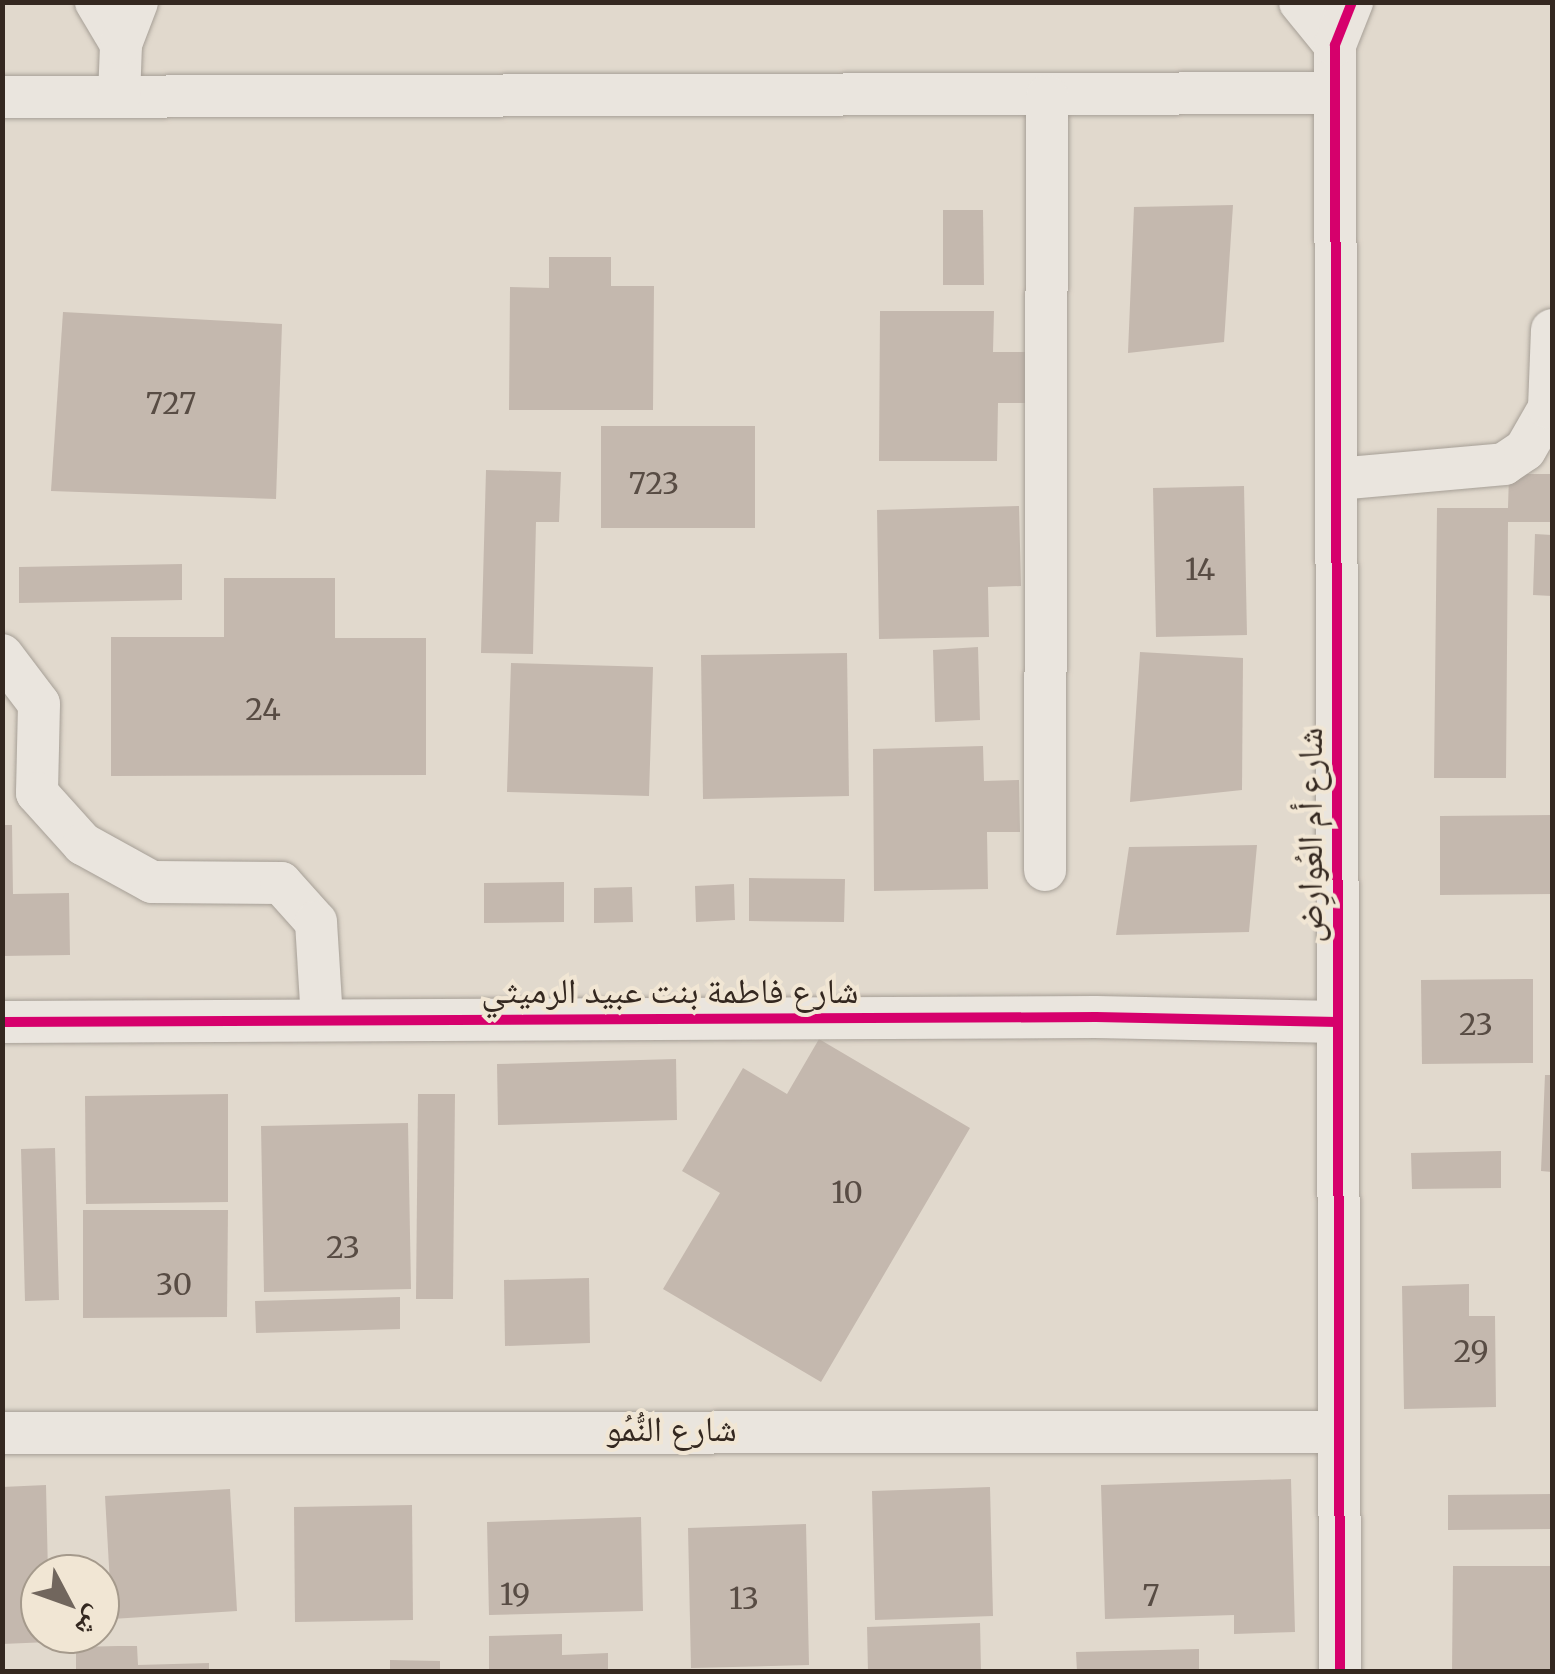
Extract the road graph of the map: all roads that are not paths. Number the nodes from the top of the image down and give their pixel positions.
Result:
1 (96, 2) edge
2 (137, 2) edge
3 (1300, 2) edge
4 (1352, 2) edge
5 (121, 44) junction
6 (1335, 45) junction
7 (1336, 93) junction
8 (1047, 96) junction
9 (2, 97) edge
10 (120, 97) junction
11 (1552, 330) edge
12 (1504, 464) junction
13 (1552, 465) edge
14 (1337, 479) junction
15 (2, 655) edge
16 (1045, 870) dead end
17 (322, 1020) junction
18 (2, 1022) edge
19 (1338, 1022) junction
20 (1339, 1432) junction
21 (2, 1433) edge
22 (1340, 1672) edge

1 - 5 street
2 - 5 street
3 - 6 street
4 - 6 street, شارع أم العُوارِض
5 - 10 street
6 - 7 street, شارع أم العُوارِض
7 - 8 street
7 - 14 street, شارع أم العُوارِض
8 - 10 street
8 - 16 street
9 - 10 street
11 - 12 street
12 - 13 street
12 - 14 street
14 - 19 street, شارع أم العُوارِض
15 - 17 street
17 - 18 street, شارع فاطمة بنت عبيد الرميثي
17 - 19 street, شارع فاطمة بنت عبيد الرميثي
19 - 20 street, شارع أم العُوارِض
20 - 21 street, شارع النُّمُو
20 - 22 street, شارع أم العُوارِض

